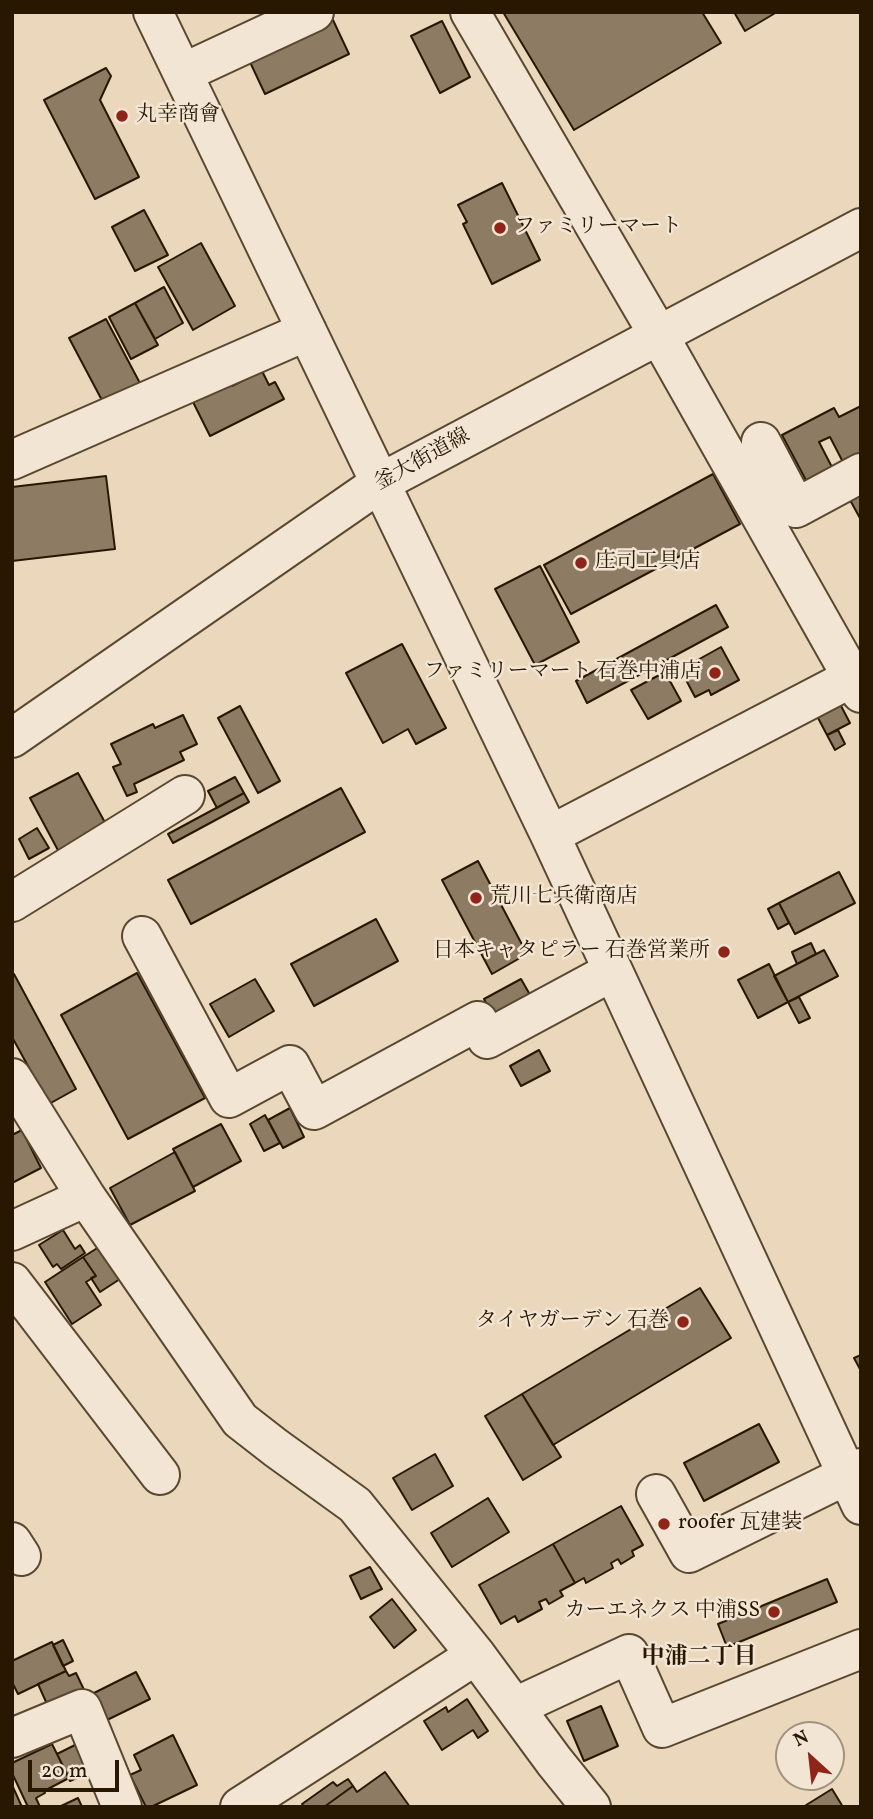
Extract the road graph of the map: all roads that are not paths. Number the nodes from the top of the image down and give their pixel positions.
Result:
1 (153, 12) edge
2 (314, 12) edge
3 (470, 12) edge
4 (183, 73) junction
5 (861, 228) edge
6 (307, 331) junction
7 (658, 334) junction
8 (761, 442) dead end
9 (12, 460) edge
10 (861, 473) edge
11 (380, 483) junction
12 (858, 681) edge
13 (12, 738) edge
14 (185, 795) dead end
15 (550, 835) junction
16 (12, 902) edge
17 (142, 936) dead end
18 (613, 971) junction
19 (12, 1078) edge
20 (86, 1197) junction
21 (12, 1231) edge
22 (12, 1282) edge
23 (160, 1475) dead end
24 (856, 1483) edge
25 (656, 1494) dead end
26 (861, 1648) edge
27 (476, 1655) junction
28 (515, 1707) junction
29 (12, 1738) edge
30 (122, 1807) edge
31 (240, 1807) edge
32 (591, 1807) edge

1 - 4 street
2 - 4 street
3 - 7 street
4 - 6 street
5 - 7 street, 釜大街道線
6 - 9 street
6 - 11 street
7 - 11 street, 釜大街道線
7 - 12 street
8 - 10 street
11 - 13 street, 釜大街道線
11 - 15 street
12 - 15 street
14 - 16 street
15 - 18 street
17 - 18 street
18 - 24 street
19 - 20 street
20 - 21 street
20 - 27 street
22 - 23 street
24 - 25 street
26 - 28 street
27 - 28 street
27 - 31 street
28 - 32 street
29 - 30 street

